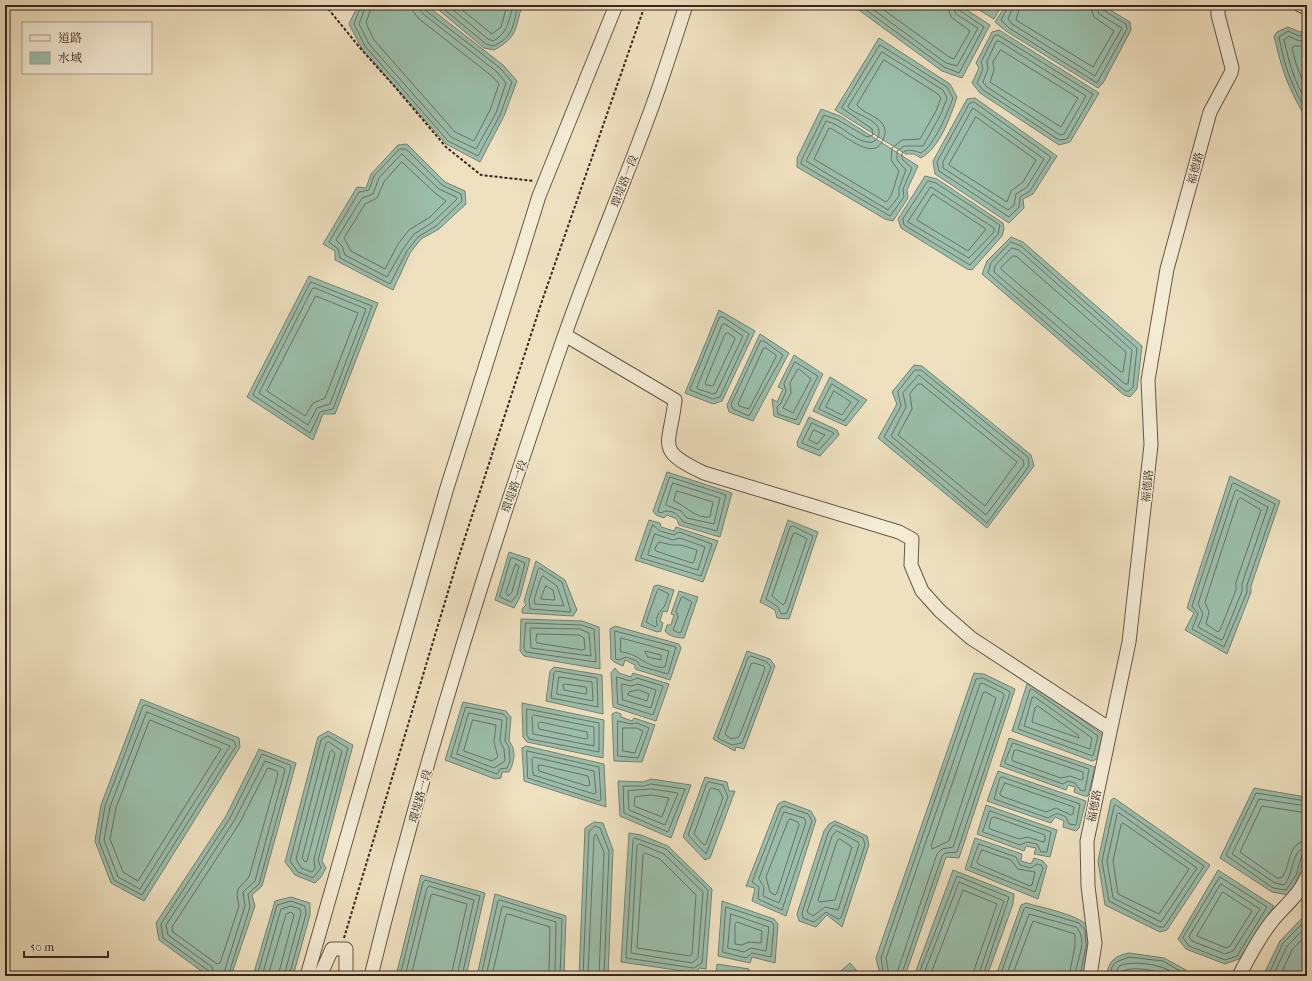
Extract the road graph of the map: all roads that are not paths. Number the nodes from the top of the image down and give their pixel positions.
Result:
1 (616, 5) edge
2 (686, 5) edge
3 (1218, 5) edge
4 (1300, 5) edge
5 (1307, 8) edge
6 (565, 335) junction
7 (1110, 729) junction
8 (1306, 882) edge
9 (307, 976) edge
10 (320, 976) edge
11 (346, 976) edge
12 (371, 976) edge
13 (1090, 976) edge
14 (1239, 976) edge

1 - 9 street
2 - 6 street, 環堤路一段
3 - 7 street, 福德路
4 - 5 street
6 - 7 street
6 - 12 street, 環堤路一段
7 - 13 street, 福德路
8 - 14 street
10 - 11 street

